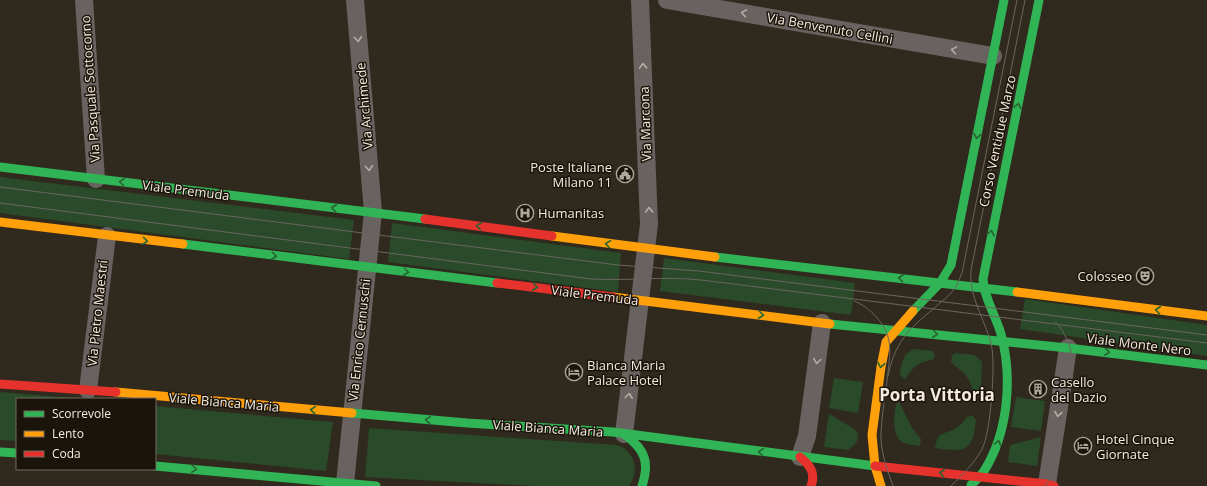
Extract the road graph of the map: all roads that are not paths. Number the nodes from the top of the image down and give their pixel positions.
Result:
1 (84, 0) edge
2 (355, 0) edge
3 (640, 0) edge
4 (667, 0) edge
5 (1004, 0) edge
6 (1040, 0) edge
7 (993, 56) junction
8 (0, 167) edge
9 (96, 178) junction
10 (373, 212) junction
11 (0, 222) edge
12 (107, 236) junction
13 (646, 249) junction
14 (367, 268) junction
15 (940, 283) junction
16 (983, 288) junction
17 (640, 300) junction
18 (1207, 316) edge
19 (822, 323) junction
20 (896, 330) junction
21 (1003, 341) junction
22 (1068, 348) junction
23 (1207, 365) edge
24 (0, 384) edge
25 (88, 390) junction
26 (352, 413) junction
27 (624, 434) junction
28 (0, 452) edge
29 (16, 453) edge
30 (800, 457) junction
31 (156, 466) edge
32 (875, 466) junction
33 (980, 477) junction
34 (344, 483) junction
35 (1050, 485) edge
36 (376, 486) edge
37 (642, 486) edge
38 (811, 486) edge
39 (881, 486) edge
40 (970, 486) edge

1 - 9 street, Via Pasquale Sottocorno
2 -> 10 street, Via Archimede
13 -> 3 street, Via Marcona
7 -> 4 street, Via Benvenuto Cellini
5 - 7 street, Corso Ventidue Marzo
16 -> 6 street, Corso Ventidue Marzo
7 -> 15 street, Corso Ventidue Marzo
8 - 9 street, Viale Premuda
10 -> 9 street, Viale Premuda
13 -> 10 street, Viale Premuda
10 - 14 street
11 - 12 street, Viale Premuda
12 -> 14 street, Viale Premuda
12 - 25 street, Via Pietro Maestri
15 -> 13 street, Viale Premuda
13 - 17 street, Via Marcona
14 -> 17 street, Viale Premuda
14 - 26 street, Via Enrico Cernuschi
15 - 16 street, Viale Premuda
15 - 20 street, Corso Ventidue Marzo
18 -> 16 street, Viale Premuda
16 - 21 street
17 -> 19 street, Viale Premuda
27 -> 17 street, Via Marcona
19 - 20 street, Viale Premuda
19 -> 30 street
20 -> 21 street, Viale Monte Nero
20 -> 32 street, Corso Ventidue Marzo
21 - 22 street, Viale Monte Nero
33 -> 21 street
22 -> 23 street, Viale Monte Nero
22 -> 35 street
24 - 25 street, Viale Bianca Maria
26 -> 25 street, Viale Bianca Maria
27 -> 26 street, Viale Bianca Maria
26 - 34 street
30 -> 27 street, Viale Bianca Maria
27 - 37 street
28 - 29 street
30 - 32 street, Viale Bianca Maria
30 - 38 street
31 -> 34 street
33 -> 32 street, Viale Bianca Maria
32 - 39 street, Corso Ventidue Marzo
33 - 35 street, Viale Bianca Maria
33 - 40 street
34 - 36 street

